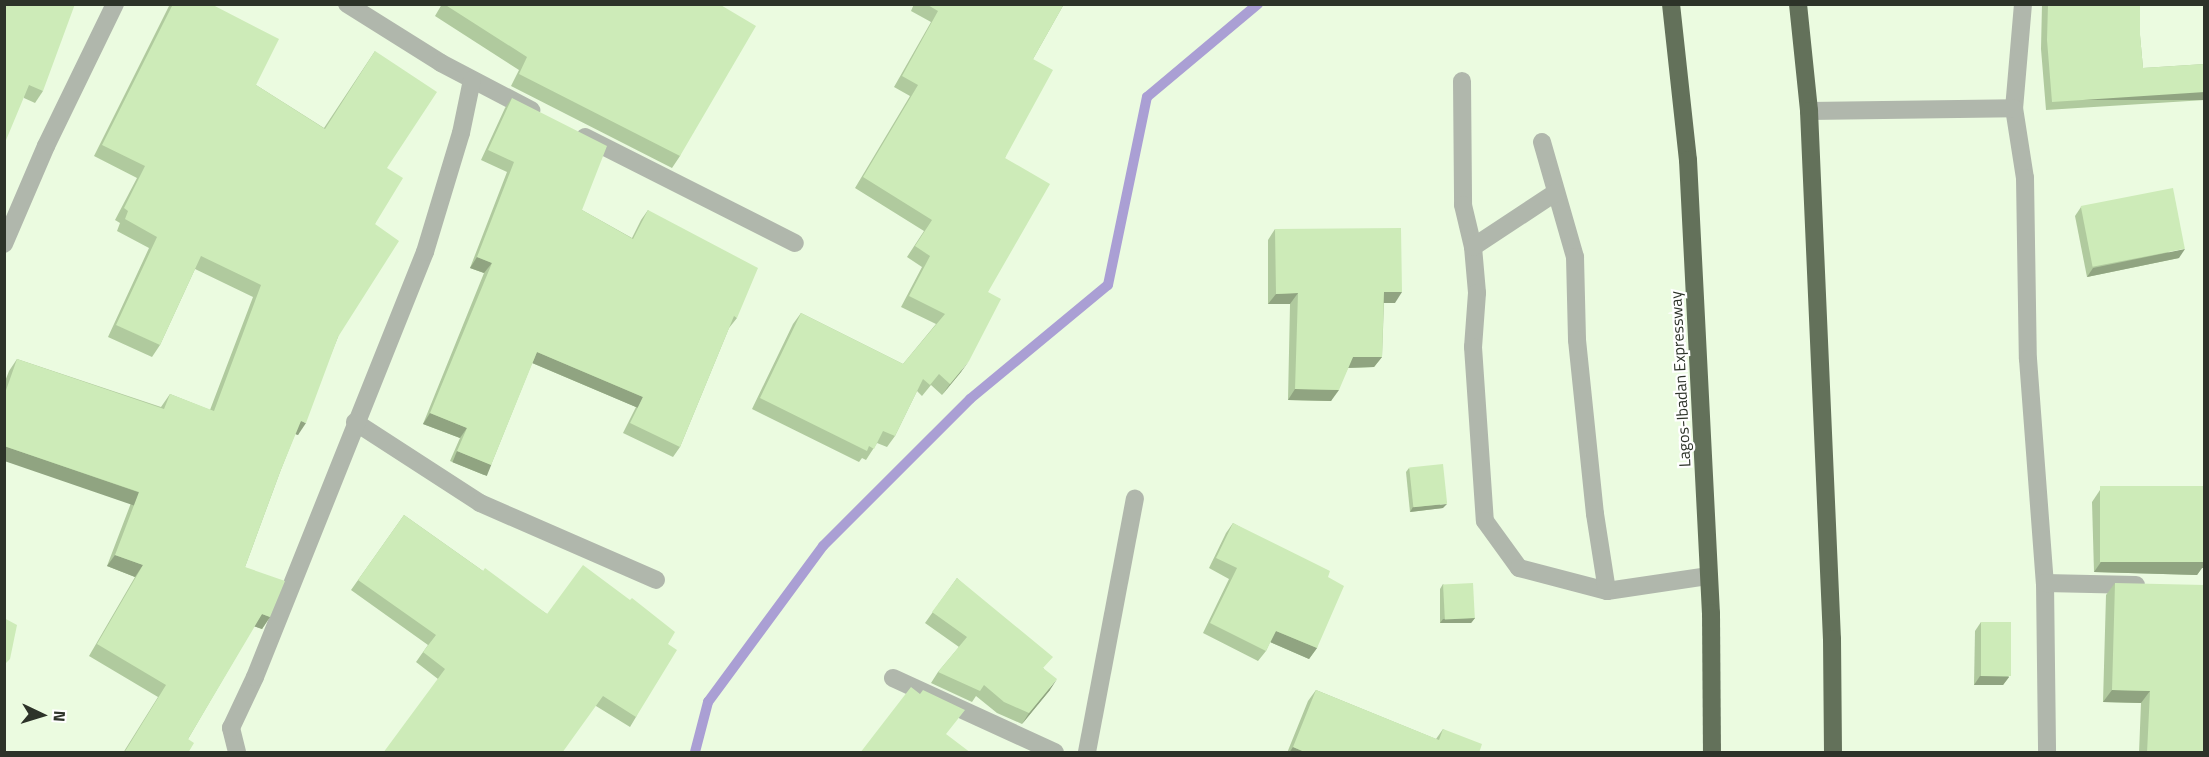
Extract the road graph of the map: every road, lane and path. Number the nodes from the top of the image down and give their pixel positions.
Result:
1 (115, 4) edge
2 (347, 4) edge
3 (1671, 4) edge
4 (1798, 4) edge
5 (2023, 4) edge
6 (472, 80) junction
7 (1462, 81) dead end
8 (2014, 108) junction
9 (1809, 111) junction
10 (545, 117) edge
11 (566, 127) edge
12 (1542, 142) dead end
13 (1555, 193) junction
14 (795, 243) dead end
15 (4, 244) edge
16 (1473, 247) junction
17 (355, 422) junction
18 (1135, 499) dead end
19 (1709, 576) junction
20 (656, 580) dead end
21 (2045, 583) junction
22 (2159, 585) edge
23 (1607, 591) junction
24 (893, 678) dead end
25 (237, 753) edge
26 (1055, 753) edge
27 (1087, 753) edge
28 (1712, 753) edge
29 (1833, 753) edge
30 (2047, 753) edge

1 - 15 street
2 - 6 street
3 - 19 highway, Lagos-Ibadan Expressway
4 - 9 highway
5 - 8 street
6 - 10 street
6 - 17 street
7 - 16 street
8 - 9 street
8 - 21 street
9 - 29 highway
11 - 14 street
12 - 13 street
13 - 16 street
13 - 23 street
16 - 23 street
17 - 20 street
17 - 25 street
18 - 27 street
19 - 23 street
19 - 28 highway, Lagos-Ibadan Expressway
21 - 22 street
21 - 30 street
24 - 26 street

